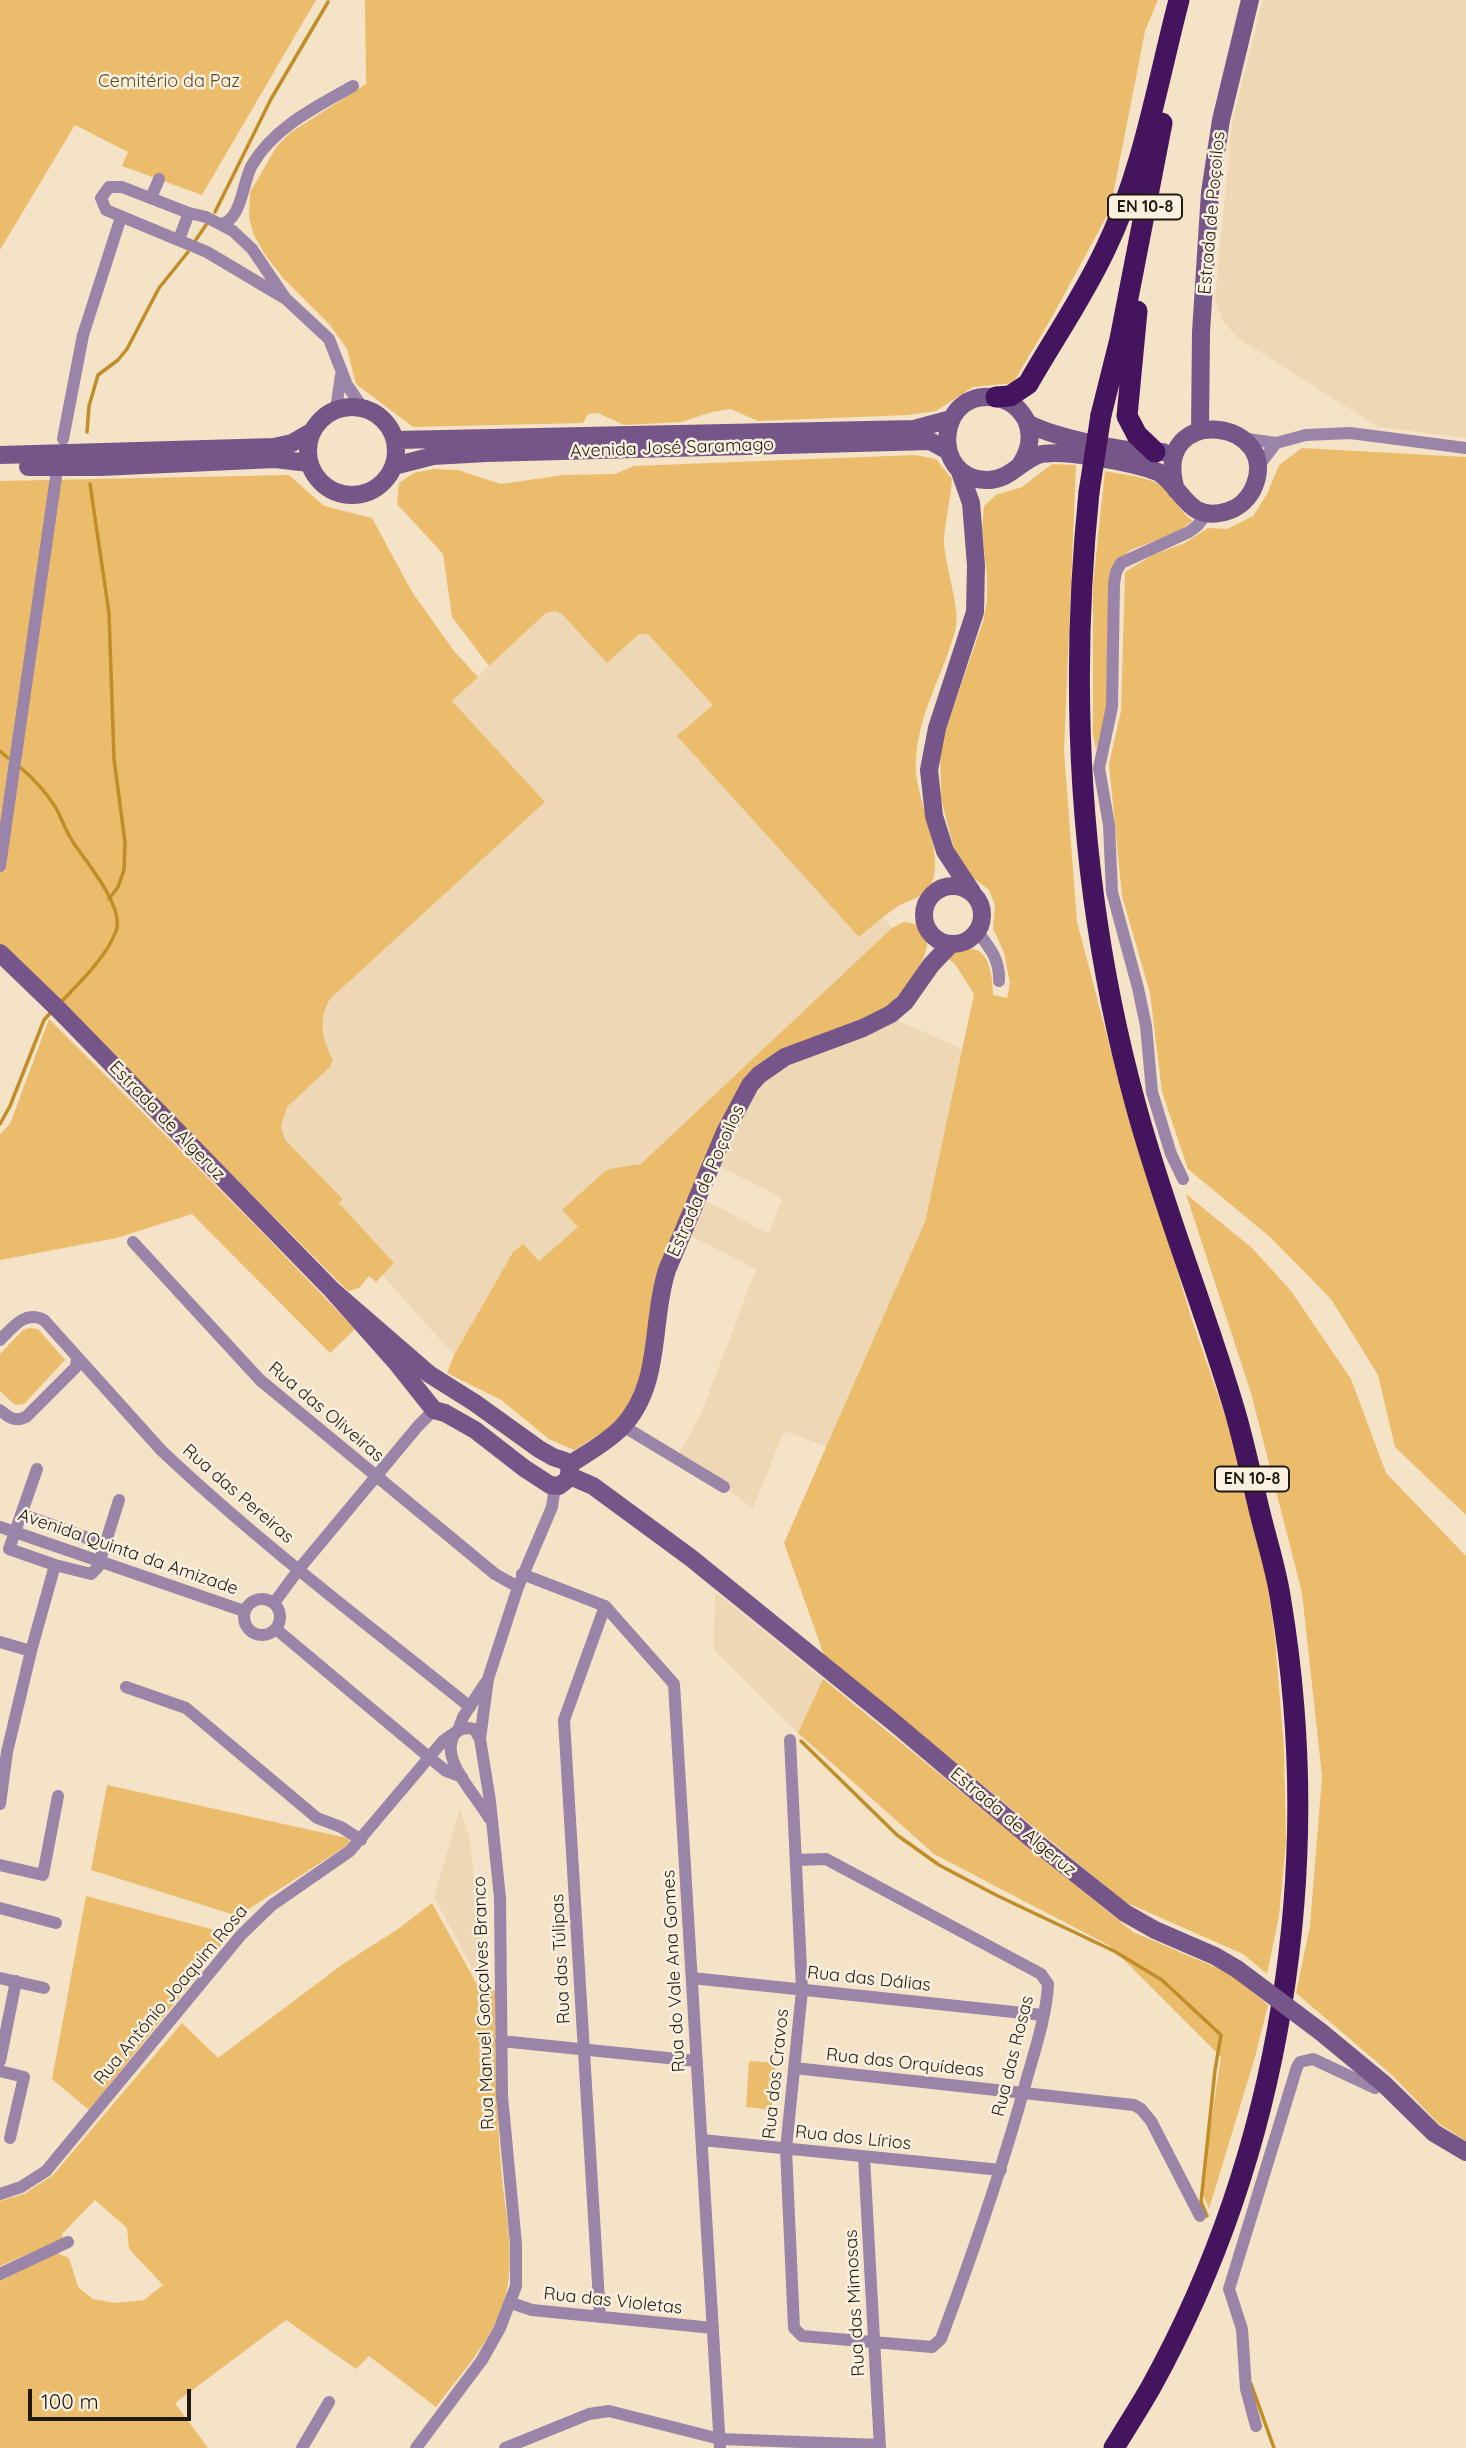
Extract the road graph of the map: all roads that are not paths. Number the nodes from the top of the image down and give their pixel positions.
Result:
1 (1179, 0) edge
2 (1192, 0) edge
3 (1250, 0) edge
4 (353, 86) dead end
5 (1155, 124) junction
6 (159, 179) dead end
7 (151, 198) junction
8 (238, 207) junction
9 (189, 212) junction
10 (121, 217) junction
11 (221, 223) junction
12 (179, 239) junction
13 (252, 249) junction
14 (286, 299) junction
15 (342, 371) junction
16 (1199, 387) junction
17 (996, 397) junction
18 (362, 407) junction
19 (336, 409) junction
20 (951, 419) junction
21 (1027, 423) junction
22 (1199, 431) junction
23 (311, 432) junction
24 (1233, 434) junction
25 (63, 439) dead end
26 (395, 440) junction
27 (1276, 443) junction
28 (1466, 448) edge
29 (948, 451) junction
30 (1177, 451) junction
31 (1155, 452) junction
32 (0, 455) edge
33 (309, 463) junction
34 (1020, 465) junction
35 (394, 466) junction
36 (0, 467) edge
37 (959, 468) junction
38 (1257, 468) junction
39 (56, 478) dead end
40 (994, 480) junction
41 (1176, 489) junction
42 (971, 503) junction
43 (1207, 513) junction
44 (945, 851) junction
45 (0, 866) edge
46 (942, 887) junction
47 (972, 892) junction
48 (977, 931) junction
49 (934, 937) junction
50 (951, 944) junction
51 (0, 953) edge
52 (930, 965) junction
53 (999, 981) dead end
54 (1182, 1179) dead end
55 (133, 1242) dead end
56 (332, 1290) junction
57 (0, 1340) edge
58 (77, 1357) junction
59 (452, 1390) junction
60 (0, 1410) edge
61 (436, 1410) junction
62 (623, 1426) junction
63 (37, 1469) dead end
64 (559, 1473) junction
65 (376, 1476) junction
66 (724, 1487) dead end
67 (119, 1500) dead end
68 (21, 1514) junction
69 (0, 1527) edge
70 (15, 1532) junction
71 (104, 1544) junction
72 (98, 1561) junction
73 (55, 1565) junction
74 (299, 1569) junction
75 (522, 1574) junction
76 (517, 1587) junction
77 (274, 1603) junction
78 (605, 1606) junction
79 (244, 1611) junction
80 (276, 1629) junction
81 (0, 1642) edge
82 (31, 1651) junction
83 (488, 1679) junction
84 (126, 1687) dead end
85 (470, 1707) junction
86 (457, 1732) junction
87 (481, 1739) junction
88 (790, 1740) dead end
89 (4, 1751) edge
90 (430, 1758) junction
91 (483, 1765) junction
92 (463, 1778) junction
93 (58, 1796) dead end
94 (0, 1804) edge
95 (491, 1821) junction
96 (361, 1840) junction
97 (797, 1860) junction
98 (0, 1865) edge
99 (0, 1908) edge
100 (56, 1923) dead end
101 (0, 1978) edge
102 (692, 1978) junction
103 (16, 1981) junction
104 (44, 1988) dead end
105 (802, 1990) junction
106 (1042, 2015) junction
107 (501, 2041) junction
108 (584, 2050) junction
109 (0, 2061) edge
110 (697, 2061) junction
111 (794, 2068) junction
112 (0, 2071) edge
113 (1384, 2084) junction
114 (1023, 2094) junction
115 (10, 2138) dead end
116 (702, 2140) junction
117 (786, 2149) junction
118 (1466, 2152) edge
119 (864, 2157) junction
120 (1001, 2170) junction
121 (0, 2194) edge
122 (1200, 2216) dead end
123 (68, 2242) dead end
124 (0, 2274) edge
125 (511, 2304) junction
126 (600, 2317) junction
127 (713, 2328) junction
128 (874, 2344) junction
129 (329, 2402) dead end
130 (1256, 2426) dead end
131 (720, 2444) edge
132 (880, 2446) edge
133 (302, 2448) edge
134 (416, 2448) edge
135 (505, 2448) edge
136 (1114, 2448) edge

1 - 5 highway, EN 10-8
2 - 5 highway, EN 10-8
3 - 16 main road, Estrada de Poçoilos
4 - 8 street
5 - 17 highway
5 - 31 highway
5 - 136 highway, EN 10-8, bridge
6 - 7 street
7 - 9 street
7 - 10 street
8 - 11 street
8 - 13 street
9 - 11 street
9 - 12 street
10 - 12 street
10 - 25 street
11 - 13 street
12 - 14 street
13 - 14 street
14 - 15 street
15 - 18 street
15 - 19 street
16 - 22 main road, Estrada de Poçoilos
16 - 24 main road, Estrada de Poçoilos
17 - 20 main road
17 - 21 main road
18 - 19 main road
18 - 26 main road
19 - 23 main road
20 - 26 main road, Avenida José Saramago
20 - 29 main road
21 - 31 main road
21 - 34 main road
22 - 24 main road
22 - 30 main road
23 - 32 main road
23 - 33 main road
24 - 27 street
24 - 38 main road, Estrada de Poçoilos
26 - 35 main road
27 - 28 street
27 - 38 street
29 - 35 main road, Avenida José Saramago
29 - 37 main road, Estrada de Poçoilos
30 - 31 main road
30 - 41 main road
33 - 35 main road
33 - 36 main road
34 - 40 main road
34 - 41 main road
37 - 40 main road
37 - 42 main road, Estrada de Poçoilos
38 - 43 main road
39 - 45 street
40 - 42 main road
41 - 43 main road
42 - 44 main road, Estrada de Poçoilos
43 - 54 street
44 - 46 main road, Estrada de Poçoilos
44 - 47 main road, Estrada de Poçoilos
46 - 47 main road
46 - 49 main road, Estrada de Poçoilos
47 - 48 main road, Estrada de Poçoilos
48 - 50 main road, Estrada de Poçoilos
48 - 53 street
49 - 50 main road
49 - 52 main road, Estrada de Poçoilos
50 - 52 main road, Estrada de Poçoilos
51 - 56 main road, Estrada de Algeruz
52 - 62 main road, Estrada de Poçoilos
55 - 65 street, Rua das Oliveiras
56 - 59 main road, Estrada de Algeruz
56 - 61 main road, Estrada de Algeruz
57 - 58 street, Rua das Pereiras
58 - 60 street
58 - 74 street, Rua das Pereiras
59 - 61 main road
59 - 64 main road, Estrada de Algeruz
61 - 64 main road, Estrada de Algeruz
61 - 65 street
62 - 64 main road, Estrada de Poçoilos
62 - 66 street
63 - 68 street
64 - 75 street, Rua Manuel Gonçalves Branco
64 - 113 main road, Estrada de Algeruz, bridge
65 - 74 street
65 - 76 street, Rua das Oliveiras
67 - 71 street
68 - 70 street
68 - 71 street
69 - 70 street, Avenida Quinta da Amizade
70 - 72 street, Avenida Quinta da Amizade
70 - 73 street
71 - 72 street
72 - 73 street
72 - 79 street, Avenida Quinta da Amizade
73 - 82 street
74 - 77 street
74 - 85 street, Rua das Pereiras
75 - 76 street, Rua Manuel Gonçalves Branco
75 - 78 street, Rua do Vale Ana Gomes
76 - 83 street, Rua Manuel Gonçalves Branco
77 - 79 street
77 - 80 street
78 - 102 street, Rua do Vale Ana Gomes
78 - 108 street, Rua das Túlipas
79 - 80 street
80 - 90 street
81 - 82 street
82 - 89 street
83 - 85 street, Rua Manuel Gonçalves Branco
83 - 87 street, Rua Manuel Gonçalves Branco
84 - 96 street
85 - 86 street, Rua Manuel Gonçalves Branco
86 - 87 street
86 - 90 street, Rua António Joaquim Rosa
86 - 92 street, Rua Manuel Gonçalves Branco
87 - 91 street, Rua Manuel Gonçalves Branco
88 - 97 street, Rua dos Cravos
89 - 94 street
90 - 92 street
90 - 96 street, Rua António Joaquim Rosa
91 - 92 street
91 - 95 street, Rua Manuel Gonçalves Branco
92 - 95 street, Rua Manuel Gonçalves Branco
93 - 98 street
95 - 107 street, Rua Manuel Gonçalves Branco
96 - 121 street, Rua António Joaquim Rosa
97 - 105 street, Rua dos Cravos
97 - 106 street, Rua das Rosas
99 - 100 street
101 - 103 street
102 - 105 street, Rua das Dálias
102 - 110 street, Rua do Vale Ana Gomes
103 - 104 street
103 - 109 street
105 - 106 street, Rua das Dálias
105 - 111 street, Rua dos Cravos
106 - 114 street, Rua das Rosas
107 - 108 street
107 - 125 street, Rua Manuel Gonçalves Branco
108 - 110 street
108 - 126 street, Rua das Túlipas
110 - 116 street, Rua do Vale Ana Gomes
111 - 114 street, Rua das Orquídeas
111 - 117 street, Rua dos Cravos
112 - 115 street
113 - 118 main road, Estrada de Algeruz
113 - 130 street
114 - 120 street, Rua das Rosas
114 - 122 street, Rua das Orquídeas
116 - 117 street, Rua dos Lírios
116 - 127 street, Rua do Vale Ana Gomes
117 - 119 street, Rua dos Lírios
117 - 128 street, Rua dos Cravos
119 - 120 street, Rua dos Lírios
119 - 128 street, Rua das Mimosas
120 - 128 street, Rua das Rosas
123 - 124 street
125 - 126 street, Rua das Violetas
125 - 134 street, Rua Manuel Gonçalves Branco
126 - 127 street, Rua das Violetas
127 - 131 street, Rua do Vale Ana Gomes
128 - 132 street, Rua das Mimosas
129 - 133 street
131 - 132 street
131 - 135 street

